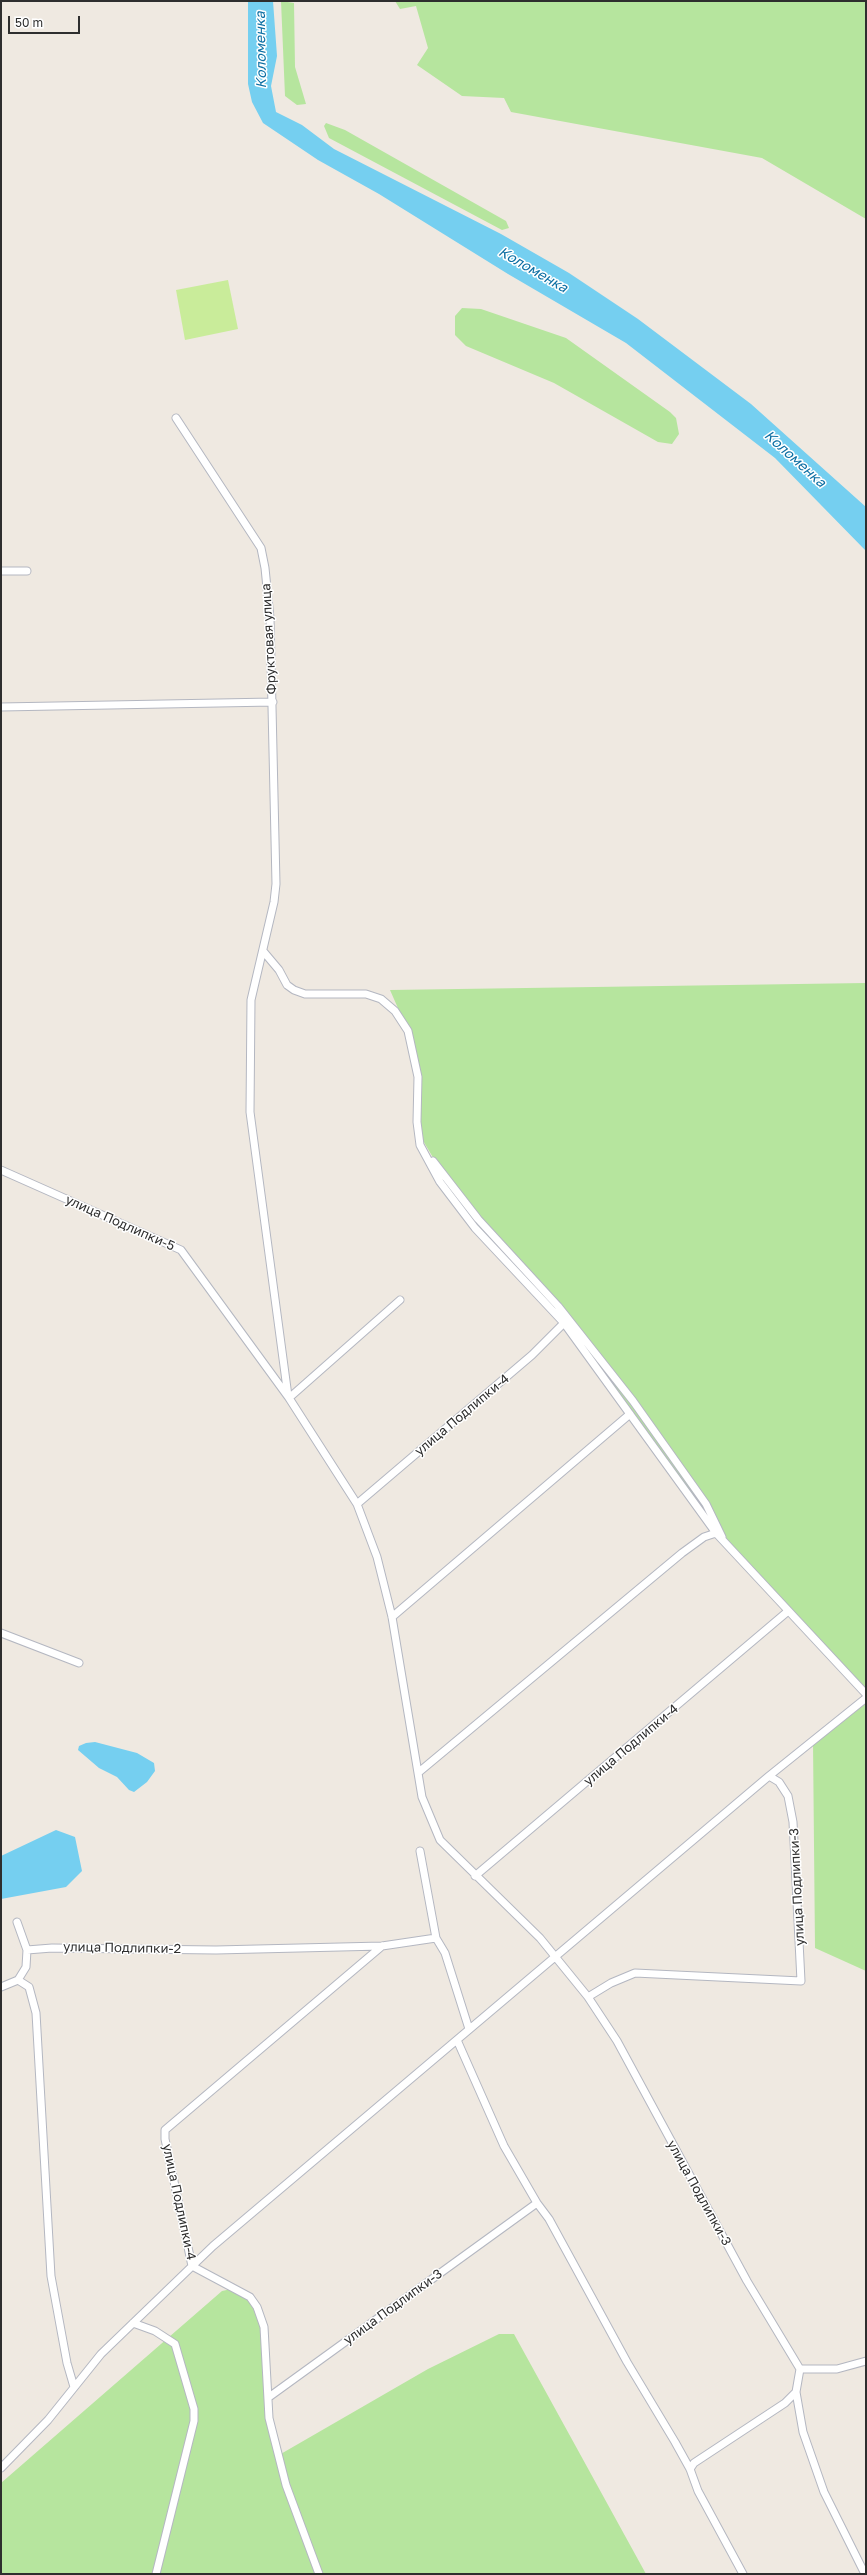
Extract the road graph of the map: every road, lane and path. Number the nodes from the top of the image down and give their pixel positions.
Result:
1 (176, 418) dead end
2 (1, 571) edge
3 (26, 571) dead end
4 (273, 702) junction
5 (1, 706) edge
6 (263, 951) junction
7 (420, 1145) junction
8 (1, 1170) edge
9 (400, 1300) dead end
10 (564, 1323) junction
11 (289, 1398) junction
12 (630, 1414) junction
13 (357, 1504) junction
14 (716, 1534) junction
15 (724, 1541) junction
16 (787, 1612) junction
17 (392, 1617) junction
18 (1, 1633) edge
19 (79, 1663) dead end
20 (866, 1694) edge
21 (866, 1698) edge
22 (419, 1772) junction
23 (768, 1776) junction
24 (420, 1851) dead end
25 (475, 1876) junction
26 (16, 1922) dead end
27 (436, 1938) junction
28 (382, 1946) junction
29 (28, 1950) junction
30 (556, 1957) junction
31 (18, 1980) junction
32 (1, 1987) edge
33 (588, 1997) junction
34 (469, 2029) junction
35 (457, 2040) junction
36 (537, 2203) junction
37 (192, 2266) junction
38 (133, 2323) junction
39 (866, 2361) edge
40 (800, 2369) junction
41 (74, 2387) junction
42 (796, 2392) junction
43 (269, 2397) junction
44 (1, 2468) edge
45 (690, 2469) junction
46 (156, 2574) edge
47 (320, 2574) edge
48 (743, 2574) edge
49 (865, 2574) edge

1 - 4 street, Фруктовая улица
2 - 3 street
4 - 5 street
4 - 6 street, Фруктовая улица
6 - 7 street
6 - 11 street, Фруктовая улица
7 - 10 street
7 - 15 street
8 - 11 street, улица Подлипки-5
9 - 11 street
10 - 12 street
10 - 13 street, улица Подлипки-4
11 - 13 street
12 - 14 street
12 - 17 street
13 - 17 street
14 - 15 street
14 - 22 street
15 - 16 street
16 - 20 street
16 - 25 street, улица Подлипки-4
17 - 22 street
18 - 19 street
21 - 23 street, улица Подлипки-4
22 - 25 street
23 - 30 street, улица Подлипки-4
23 - 33 street, улица Подлипки-3
24 - 27 street
25 - 30 street
26 - 29 street
27 - 28 street
27 - 34 street
28 - 29 street, улица Подлипки-2
28 - 37 street, улица Подлипки-4
29 - 31 street
30 - 33 street, улица Подлипки-3
30 - 34 street, улица Подлипки-4
31 - 32 street
31 - 41 street
33 - 40 street, улица Подлипки-3
34 - 35 street, улица Подлипки-4
35 - 36 street
35 - 37 street, улица Подлипки-4
36 - 43 street, улица Подлипки-3
36 - 45 street
37 - 38 street
37 - 43 street
38 - 41 street
38 - 46 street
39 - 40 street
40 - 42 street
41 - 44 street
42 - 45 street
42 - 49 street
43 - 47 street
45 - 48 street

